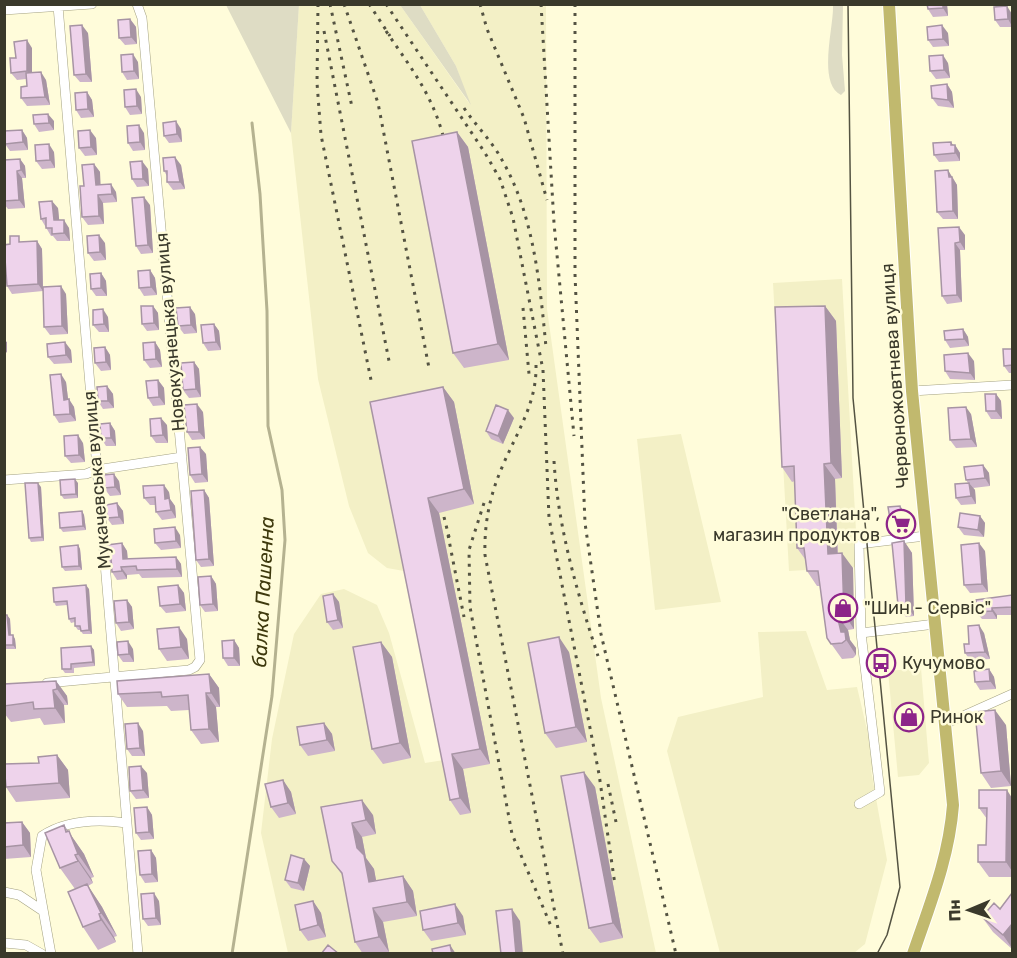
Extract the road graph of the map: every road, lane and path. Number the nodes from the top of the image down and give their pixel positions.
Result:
1 (92, 4) edge
2 (137, 4) edge
3 (889, 4) edge
4 (58, 6) junction
5 (4, 10) edge
6 (1012, 386) edge
7 (912, 391) junction
8 (182, 457) junction
9 (96, 470) junction
10 (4, 480) edge
11 (926, 536) junction
12 (935, 624) junction
13 (861, 633) junction
14 (114, 678) junction
15 (37, 684) edge
16 (1012, 694) edge
17 (945, 724) junction
18 (859, 804) dead end
19 (127, 823) junction
20 (4, 892) edge
21 (43, 911) junction
22 (4, 943) edge
23 (42, 954) edge
24 (51, 954) edge
25 (138, 954) edge
26 (913, 954) edge

1 - 4 street
2 - 8 street, Новокузнецька вулиця
3 - 7 main road, Червоножовтнева вулиця
4 - 5 street
4 - 9 street, Мукачевська вулиця
6 - 7 street
7 - 11 main road, Червоножовтнева вулиця
8 - 9 street
8 - 14 street, Новокузнецька вулиця
9 - 10 street
9 - 14 street, Мукачевська вулиця
11 - 12 main road, Червоножовтнева вулиця
11 - 13 street
12 - 13 street
12 - 17 main road, Червоножовтнева вулиця
13 - 18 street
14 - 15 street
14 - 19 street, Мукачевська вулиця
16 - 17 street
17 - 26 main road, Червоножовтнева вулиця
19 - 21 street
19 - 25 street, Мукачевська вулиця
20 - 21 street
21 - 24 street
22 - 23 street

